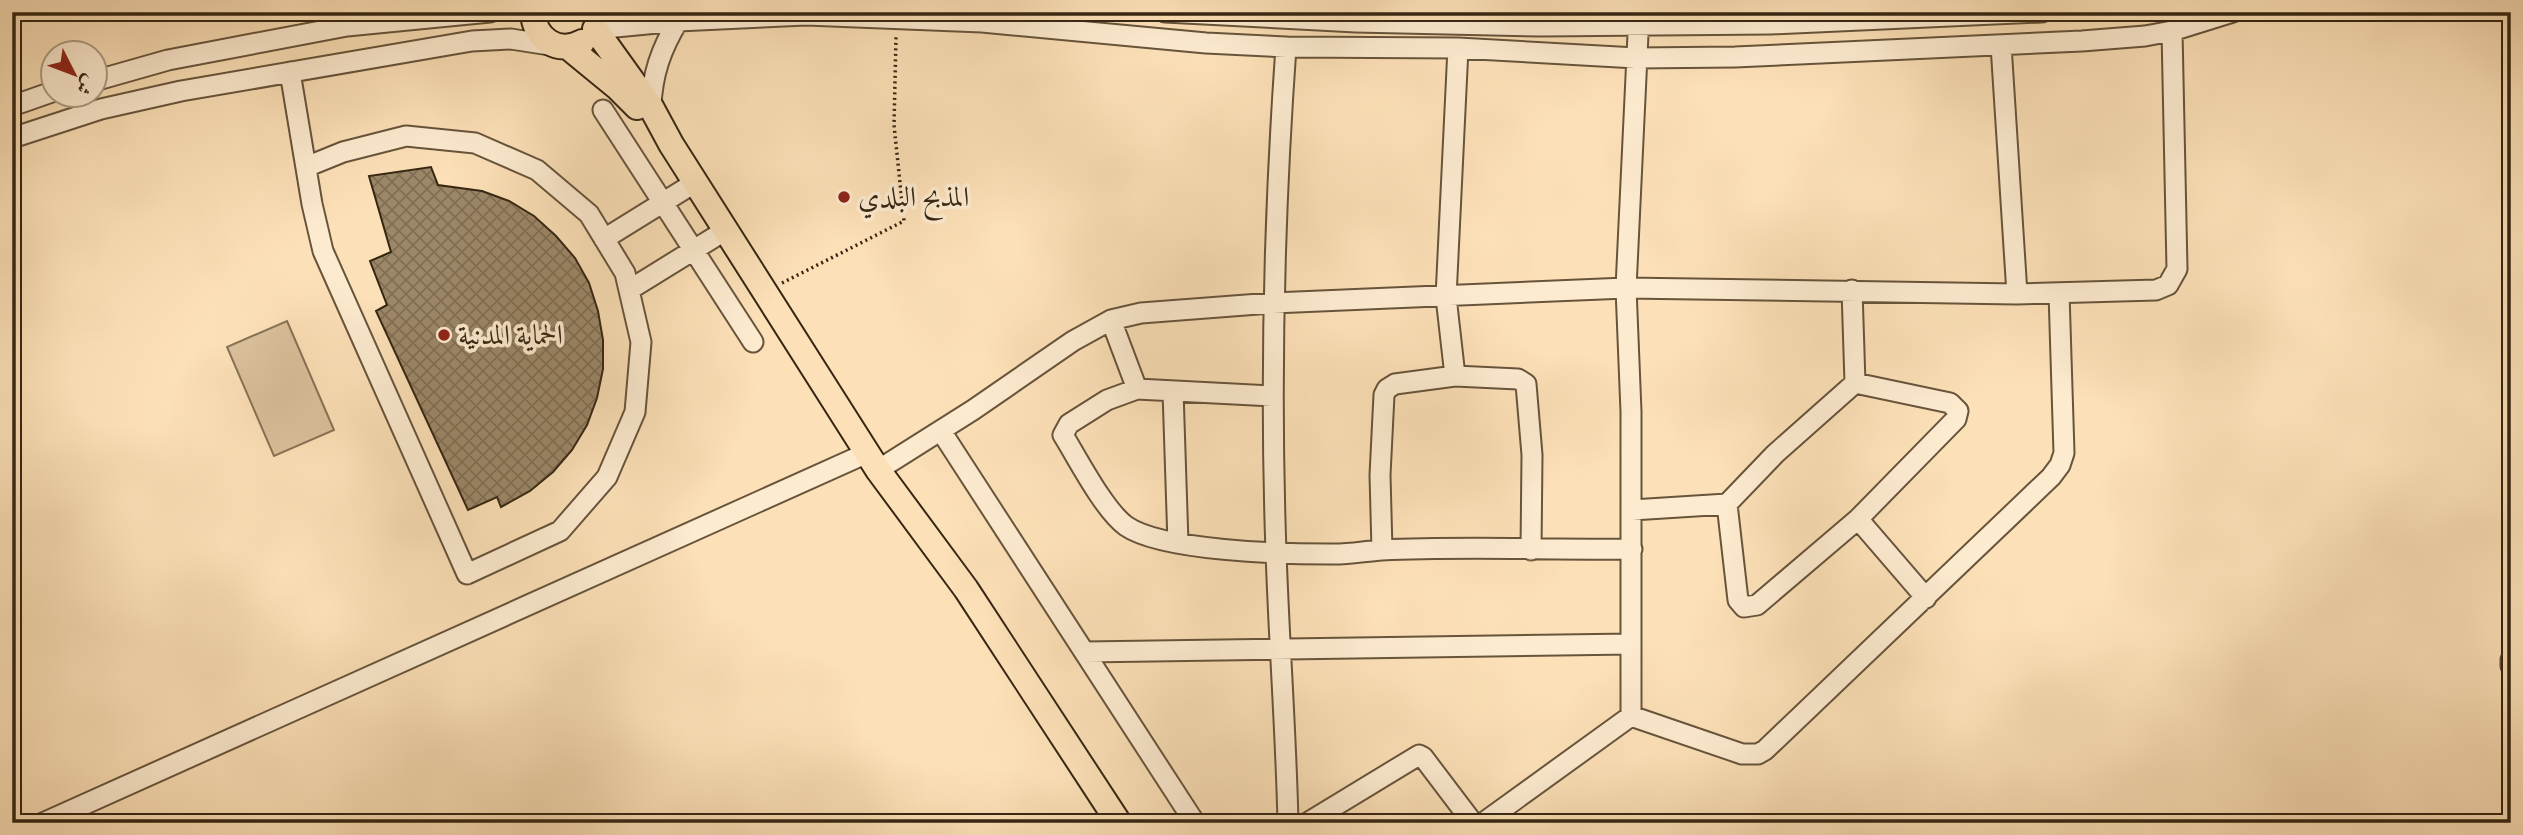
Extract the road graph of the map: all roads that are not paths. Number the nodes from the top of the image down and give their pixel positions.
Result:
1 (490, 12) edge
2 (533, 12) edge
3 (1166, 12) edge
4 (2039, 12) edge
5 (2233, 12) edge
6 (771, 14) edge
7 (806, 14) edge
8 (1282, 16) edge
9 (1464, 18) edge
10 (1639, 18) edge
11 (340, 19) edge
12 (596, 21) edge
13 (678, 21) junction
14 (2172, 31) junction
15 (2001, 45) junction
16 (562, 47) junction
17 (1286, 47) junction
18 (1458, 48) junction
19 (1636, 58) junction
20 (290, 72) junction
21 (108, 77) edge
22 (38, 97) edge
23 (12, 106) edge
24 (651, 107) junction
25 (603, 110) dead end
26 (12, 138) edge
27 (671, 144) junction
28 (306, 167) junction
29 (696, 182) junction
30 (663, 202) junction
31 (726, 230) junction
32 (604, 239) junction
33 (693, 250) junction
34 (1626, 288) junction
35 (629, 290) junction
36 (1852, 290) junction
37 (2059, 293) junction
38 (2017, 294) junction
39 (1446, 297) junction
40 (1273, 303) junction
41 (1111, 320) junction
42 (753, 342) dead end
43 (1455, 376) junction
44 (1855, 383) junction
45 (1137, 390) junction
46 (1173, 391) junction
47 (1273, 396) junction
48 (941, 431) junction
49 (872, 461) junction
50 (1727, 504) junction
51 (1632, 510) junction
52 (1858, 519) junction
53 (1178, 543) junction
54 (1632, 549) junction
55 (1382, 550) junction
56 (1531, 550) junction
57 (1276, 551) junction
58 (1926, 598) junction
59 (1631, 644) junction
60 (1281, 648) junction
61 (1085, 652) junction
62 (2511, 660) edge
63 (2511, 666) edge
64 (1631, 716) junction
65 (43, 823) edge
66 (1119, 823) edge
67 (1195, 823) edge
68 (1288, 823) edge
69 (1307, 823) edge
70 (1474, 823) edge
71 (1483, 823) edge

1 - 11 street
2 - 16 main road
3 - 8 street
4 - 10 street
5 - 14 street
6 - 7 street
6 - 13 street
7 - 17 street
8 - 9 street
9 - 10 street
10 - 19 street
11 - 21 street
12 - 13 street
12 - 16 main road
12 - 24 main road
13 - 24 street
14 - 15 street
14 - 37 street
15 - 19 street
15 - 38 street
16 - 20 street
16 - 27 main road
17 - 18 street
17 - 40 street
18 - 19 street
18 - 39 street
19 - 34 street
20 - 26 street
20 - 28 street
22 - 23 street
24 - 27 main road
25 - 30 street
27 - 29 main road
28 - 32 street
28 - 35 street
29 - 30 street
29 - 31 main road
30 - 32 street
30 - 33 street
31 - 33 street
31 - 49 main road
32 - 35 street
33 - 35 street
33 - 42 street
34 - 36 street
34 - 39 street
34 - 51 street
36 - 38 street
36 - 44 street
37 - 38 street
37 - 58 street
39 - 40 street
39 - 43 street
40 - 41 street
40 - 47 street
41 - 45 street
41 - 48 street
43 - 55 street
43 - 56 street
44 - 50 street
44 - 52 street
45 - 46 street
45 - 53 street
46 - 47 street
46 - 53 street
47 - 57 street
48 - 49 street
48 - 61 street
49 - 65 street
49 - 66 main road
50 - 51 street
50 - 52 street
51 - 54 street
52 - 58 street
53 - 57 street
54 - 56 street
54 - 59 street
55 - 56 street
55 - 57 street
57 - 60 street
58 - 64 street
59 - 60 street
59 - 64 street
60 - 61 street
60 - 68 street
61 - 67 street
62 - 63 street
64 - 71 street
69 - 70 street

